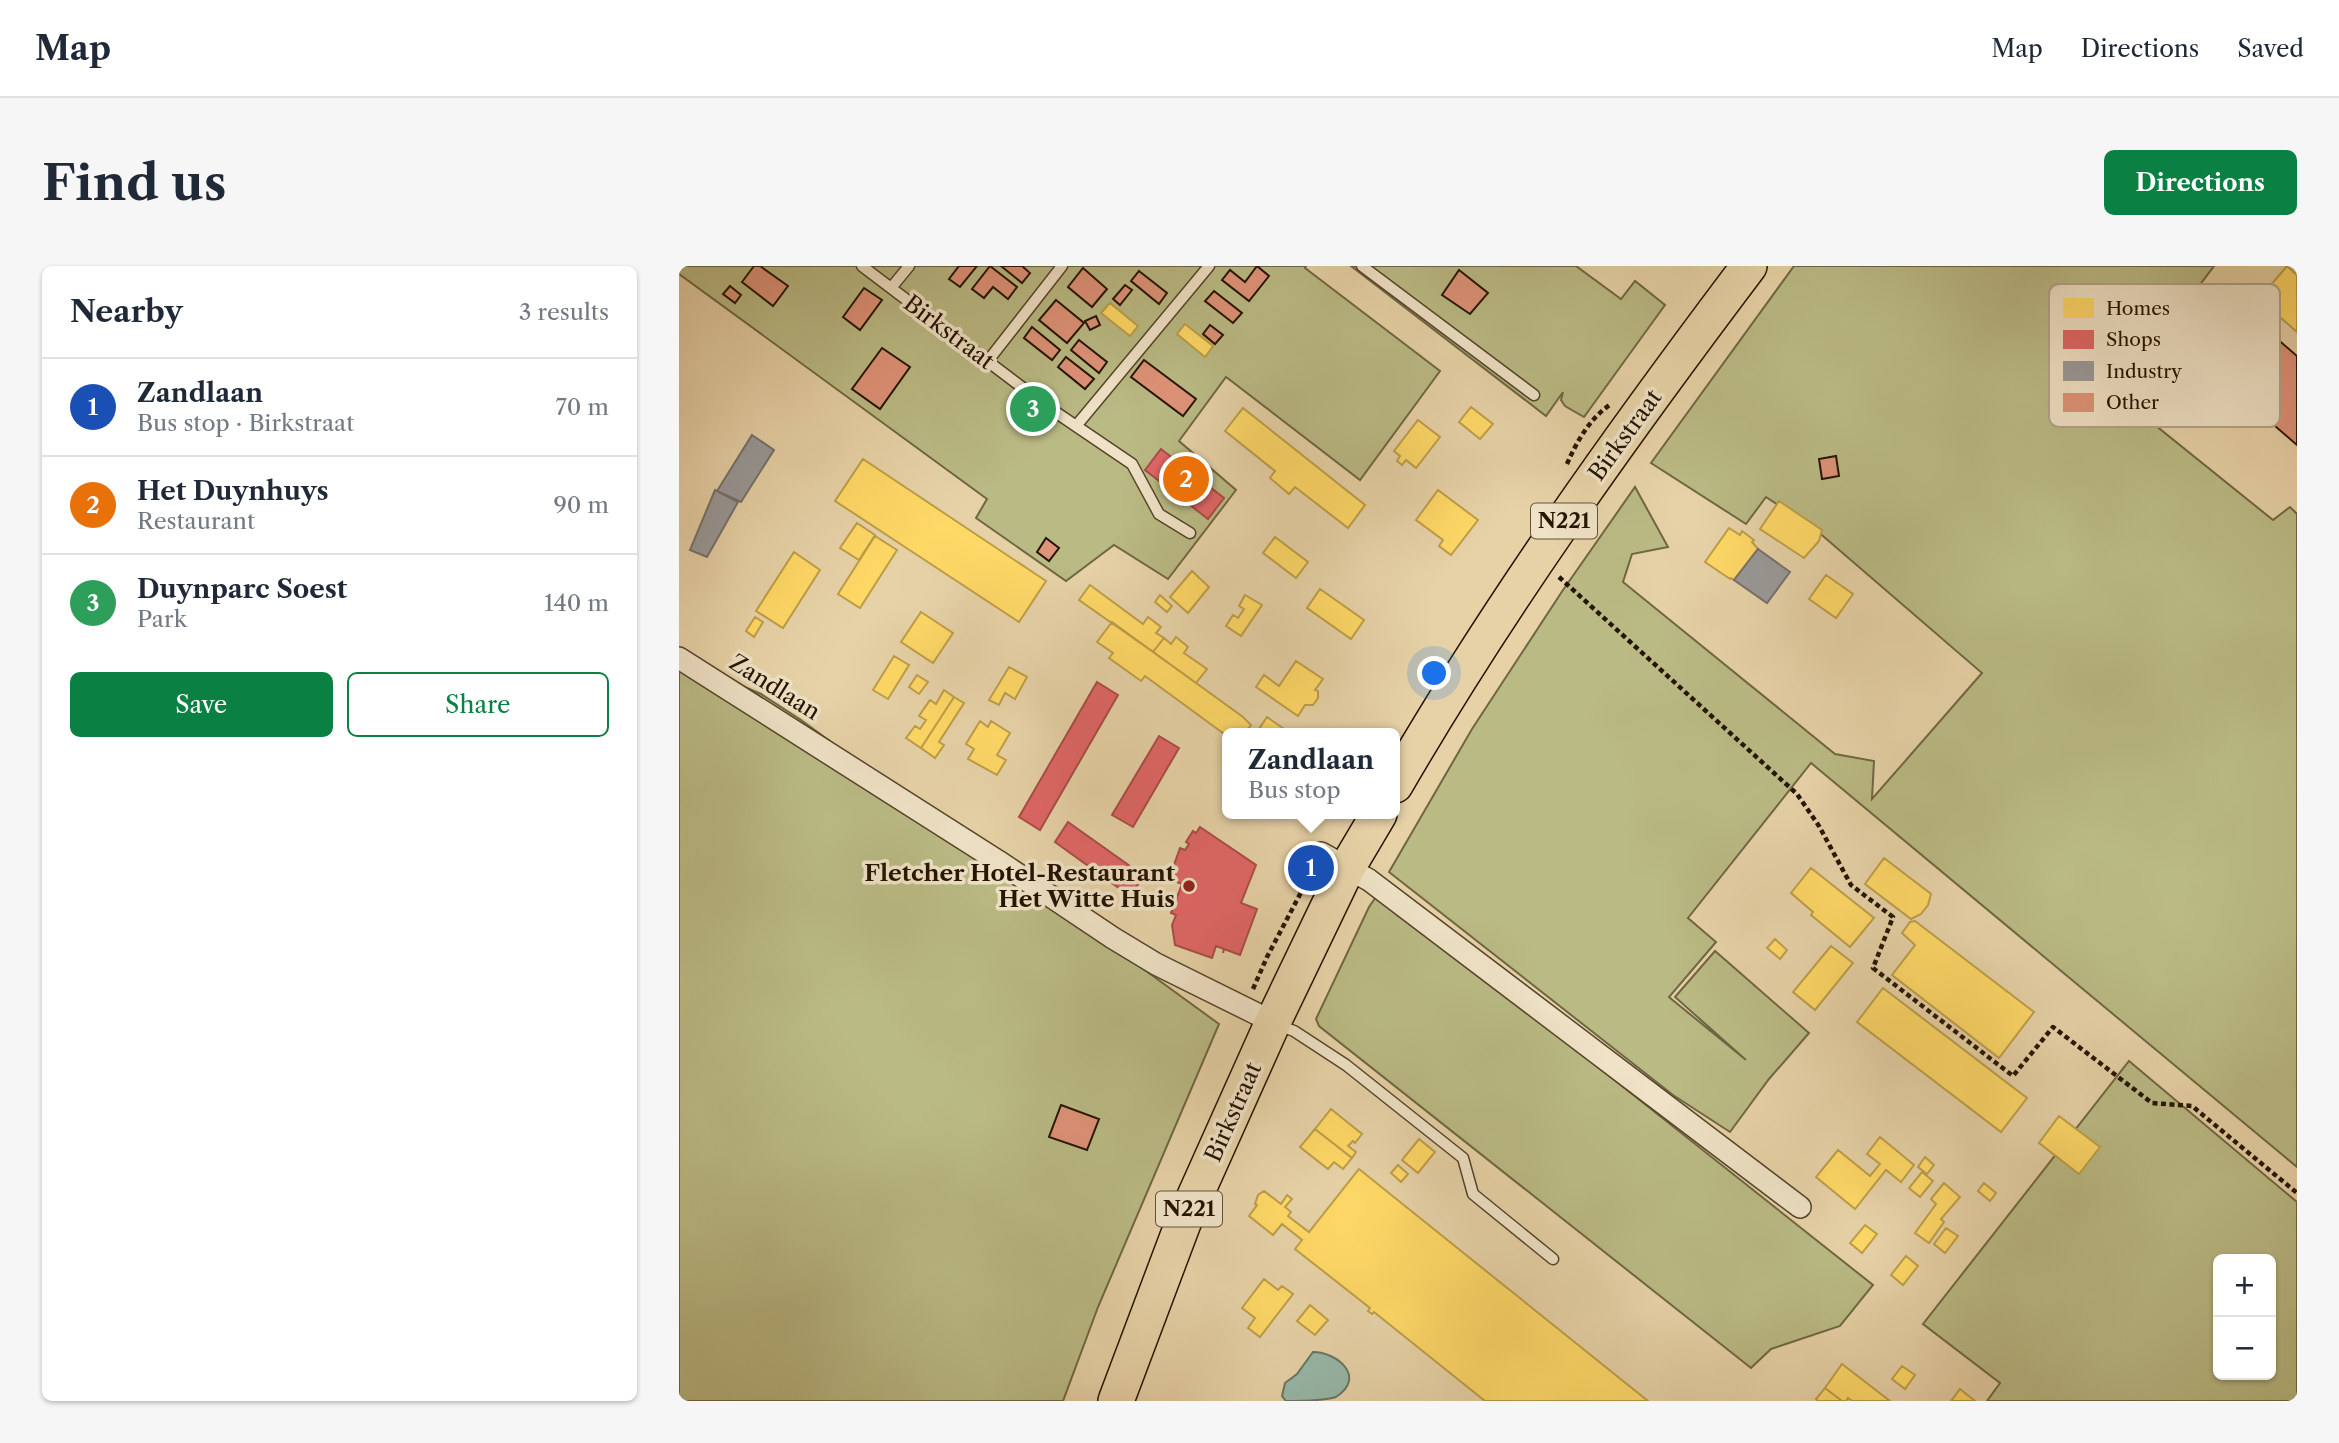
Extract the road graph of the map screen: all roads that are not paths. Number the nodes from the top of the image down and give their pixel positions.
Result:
1 (862, 266) edge
2 (909, 266) edge
3 (1062, 266) edge
4 (1209, 266) edge
5 (1362, 266) edge
6 (1749, 266) edge
7 (891, 288) junction
8 (987, 362) junction
9 (1534, 395) dead end
10 (1076, 425) junction
11 (1190, 533) dead end
12 (679, 658) edge
13 (1400, 776) edge
14 (1373, 819) edge
15 (1334, 860) junction
16 (1258, 1016) junction
17 (1800, 1207) dead end
18 (1553, 1259) dead end
19 (1116, 1401) edge

1 - 7 lane, Birkstraat
2 - 7 lane
3 - 8 lane
4 - 10 lane
5 - 9 lane
6 - 13 main road, Birkstraat / N221
7 - 8 lane, Birkstraat
8 - 10 lane, Birkstraat
10 - 11 lane, Birkstraat
12 - 16 street, Zandlaan
14 - 15 main road, Birkstraat / N221
15 - 16 main road, Birkstraat / N221
15 - 17 street
16 - 18 lane
16 - 19 main road, Birkstraat / N221

